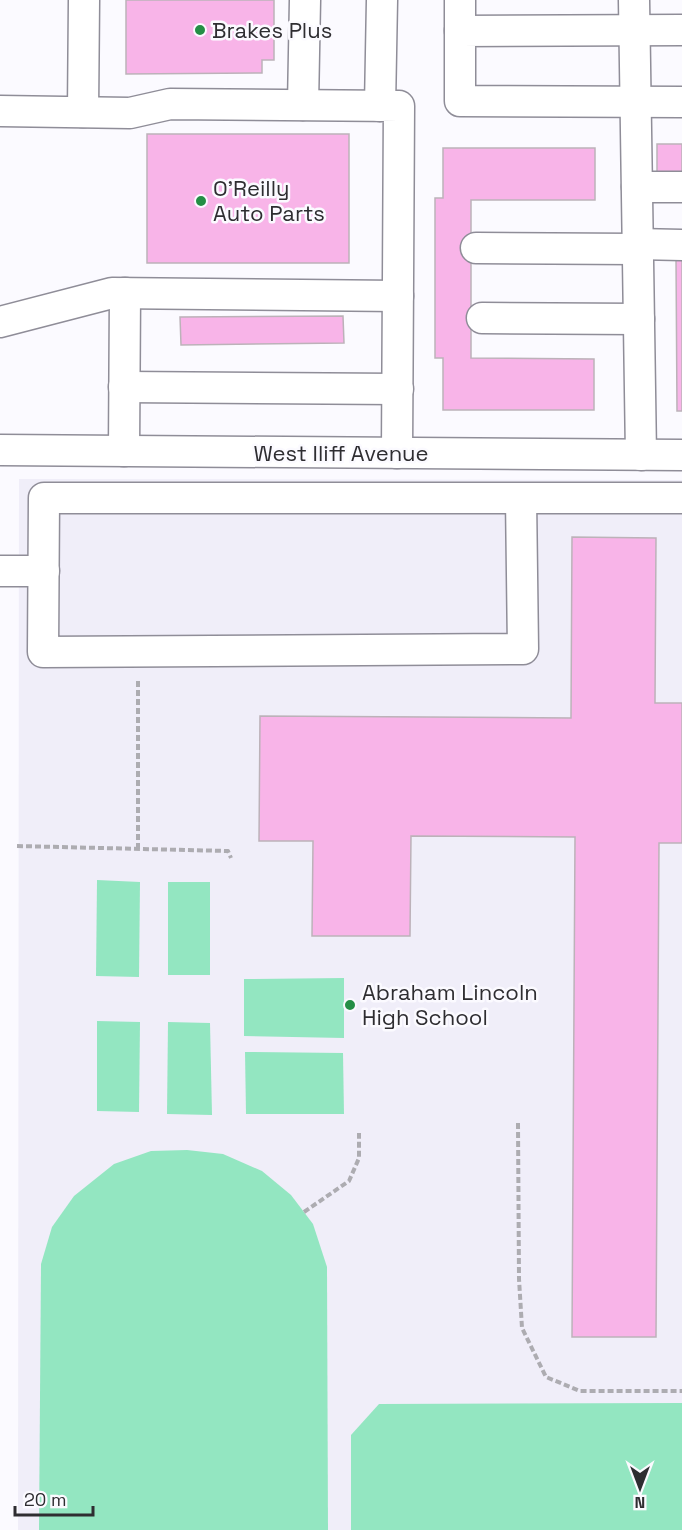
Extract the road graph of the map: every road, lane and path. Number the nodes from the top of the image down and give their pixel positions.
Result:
1 (84, 0) edge
2 (305, 0) edge
3 (382, 0) edge
4 (460, 0) edge
5 (634, 0) edge
6 (634, 30) junction
7 (682, 30) edge
8 (460, 32) junction
9 (635, 102) junction
10 (682, 102) edge
11 (303, 105) junction
12 (380, 106) junction
13 (0, 111) edge
14 (83, 112) junction
15 (637, 187) junction
16 (682, 187) edge
17 (682, 244) edge
18 (637, 247) junction
19 (476, 248) dead end
20 (125, 293) junction
21 (398, 296) junction
22 (482, 318) dead end
23 (639, 319) junction
24 (0, 322) edge
25 (124, 387) junction
26 (398, 389) junction
27 (0, 450) edge
28 (124, 451) junction
29 (398, 453) junction
30 (641, 455) junction
31 (682, 455) edge
32 (521, 498) junction
33 (682, 498) edge
34 (0, 571) edge
35 (44, 571) junction
36 (138, 651) junction
37 (17, 846) dead end
38 (138, 849) junction
39 (231, 858) dead end
40 (518, 1123) dead end
41 (359, 1133) dead end
42 (304, 1212) dead end
43 (682, 1390) edge

1 - 14 street
2 - 11 street
3 - 12 street
4 - 8 street
5 - 6 street
6 - 7 street
6 - 8 street
6 - 9 street
8 - 9 street
9 - 10 street
9 - 15 street
11 - 12 street
11 - 14 street
12 - 21 street
13 - 14 street
15 - 16 street
15 - 18 street
17 - 18 street
18 - 19 street
18 - 23 street
20 - 21 street
20 - 24 street
20 - 25 street
21 - 26 street
22 - 23 street
23 - 30 street
25 - 26 street
25 - 28 street
26 - 29 street
27 - 28 street, West Iliff Avenue
28 - 29 street, West Iliff Avenue
29 - 30 street, West Iliff Avenue
30 - 31 street, West Iliff Avenue
32 - 33 street
32 - 35 street
32 - 36 street
34 - 35 street
35 - 36 street
36 - 38 path
37 - 38 path
38 - 39 path
40 - 43 path
41 - 42 path

